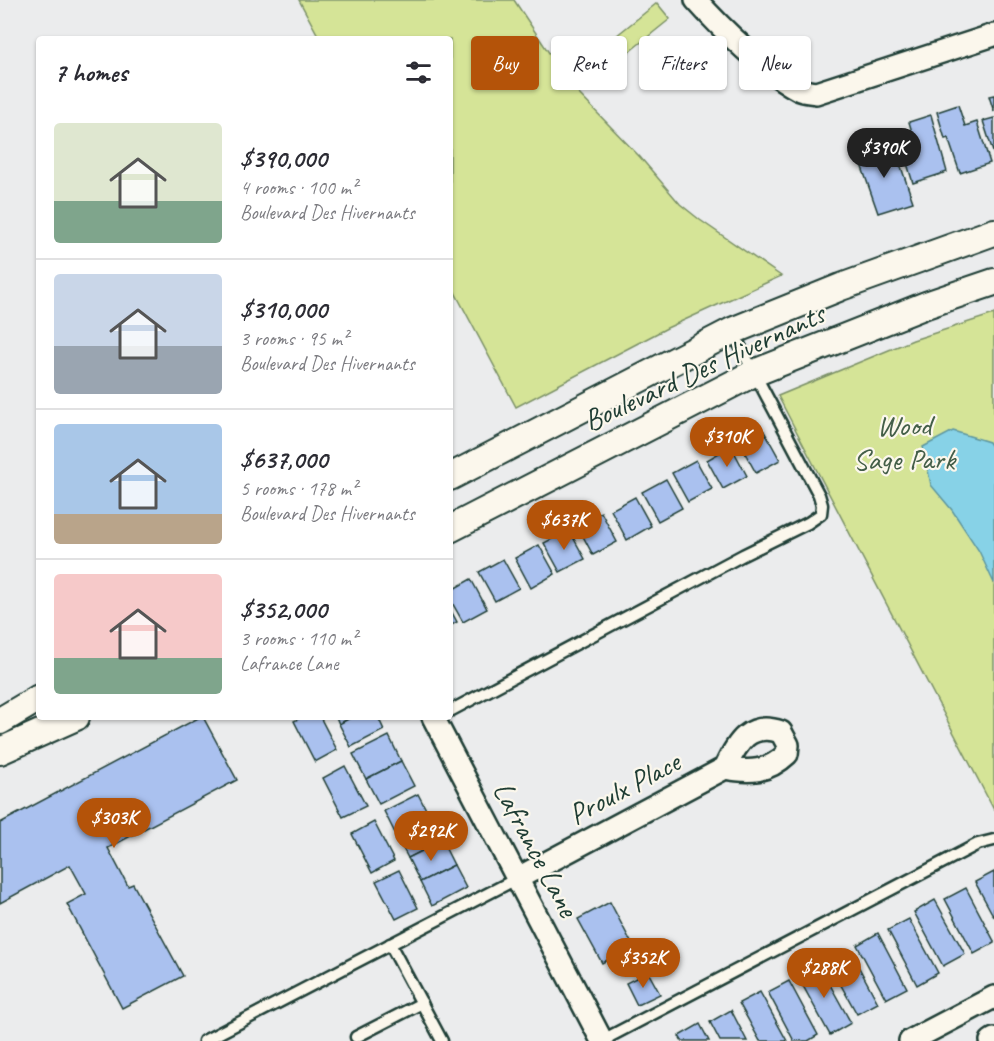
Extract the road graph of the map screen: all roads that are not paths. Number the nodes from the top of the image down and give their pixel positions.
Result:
1 (696, 0) edge
2 (994, 35) edge
3 (994, 232) edge
4 (994, 282) edge
5 (732, 331) junction
6 (754, 373) junction
7 (453, 475) edge
8 (453, 528) edge
9 (36, 700) edge
10 (453, 709) edge
11 (69, 720) edge
12 (441, 720) edge
13 (0, 721) edge
14 (0, 751) edge
15 (725, 768) dead end
16 (994, 840) edge
17 (518, 878) junction
18 (390, 944) junction
19 (994, 997) edge
20 (422, 1003) junction
21 (356, 1037) dead end
22 (204, 1041) edge
23 (442, 1041) edge
24 (601, 1041) edge
25 (910, 1041) edge

1 - 2 street
3 - 5 street, Boulevard Des Hivernants
4 - 6 street, Boulevard Des Hivernants
5 - 6 lane
5 - 7 street, Boulevard Des Hivernants
6 - 8 street, Boulevard Des Hivernants
6 - 10 lane
9 - 13 street
11 - 14 street
12 - 17 street, Lafrance Lane
15 - 17 street, Proulx Place
16 - 24 lane
17 - 18 lane
17 - 24 street, Lafrance Lane
18 - 20 lane
18 - 22 lane
19 - 25 street
20 - 21 lane
20 - 23 lane

